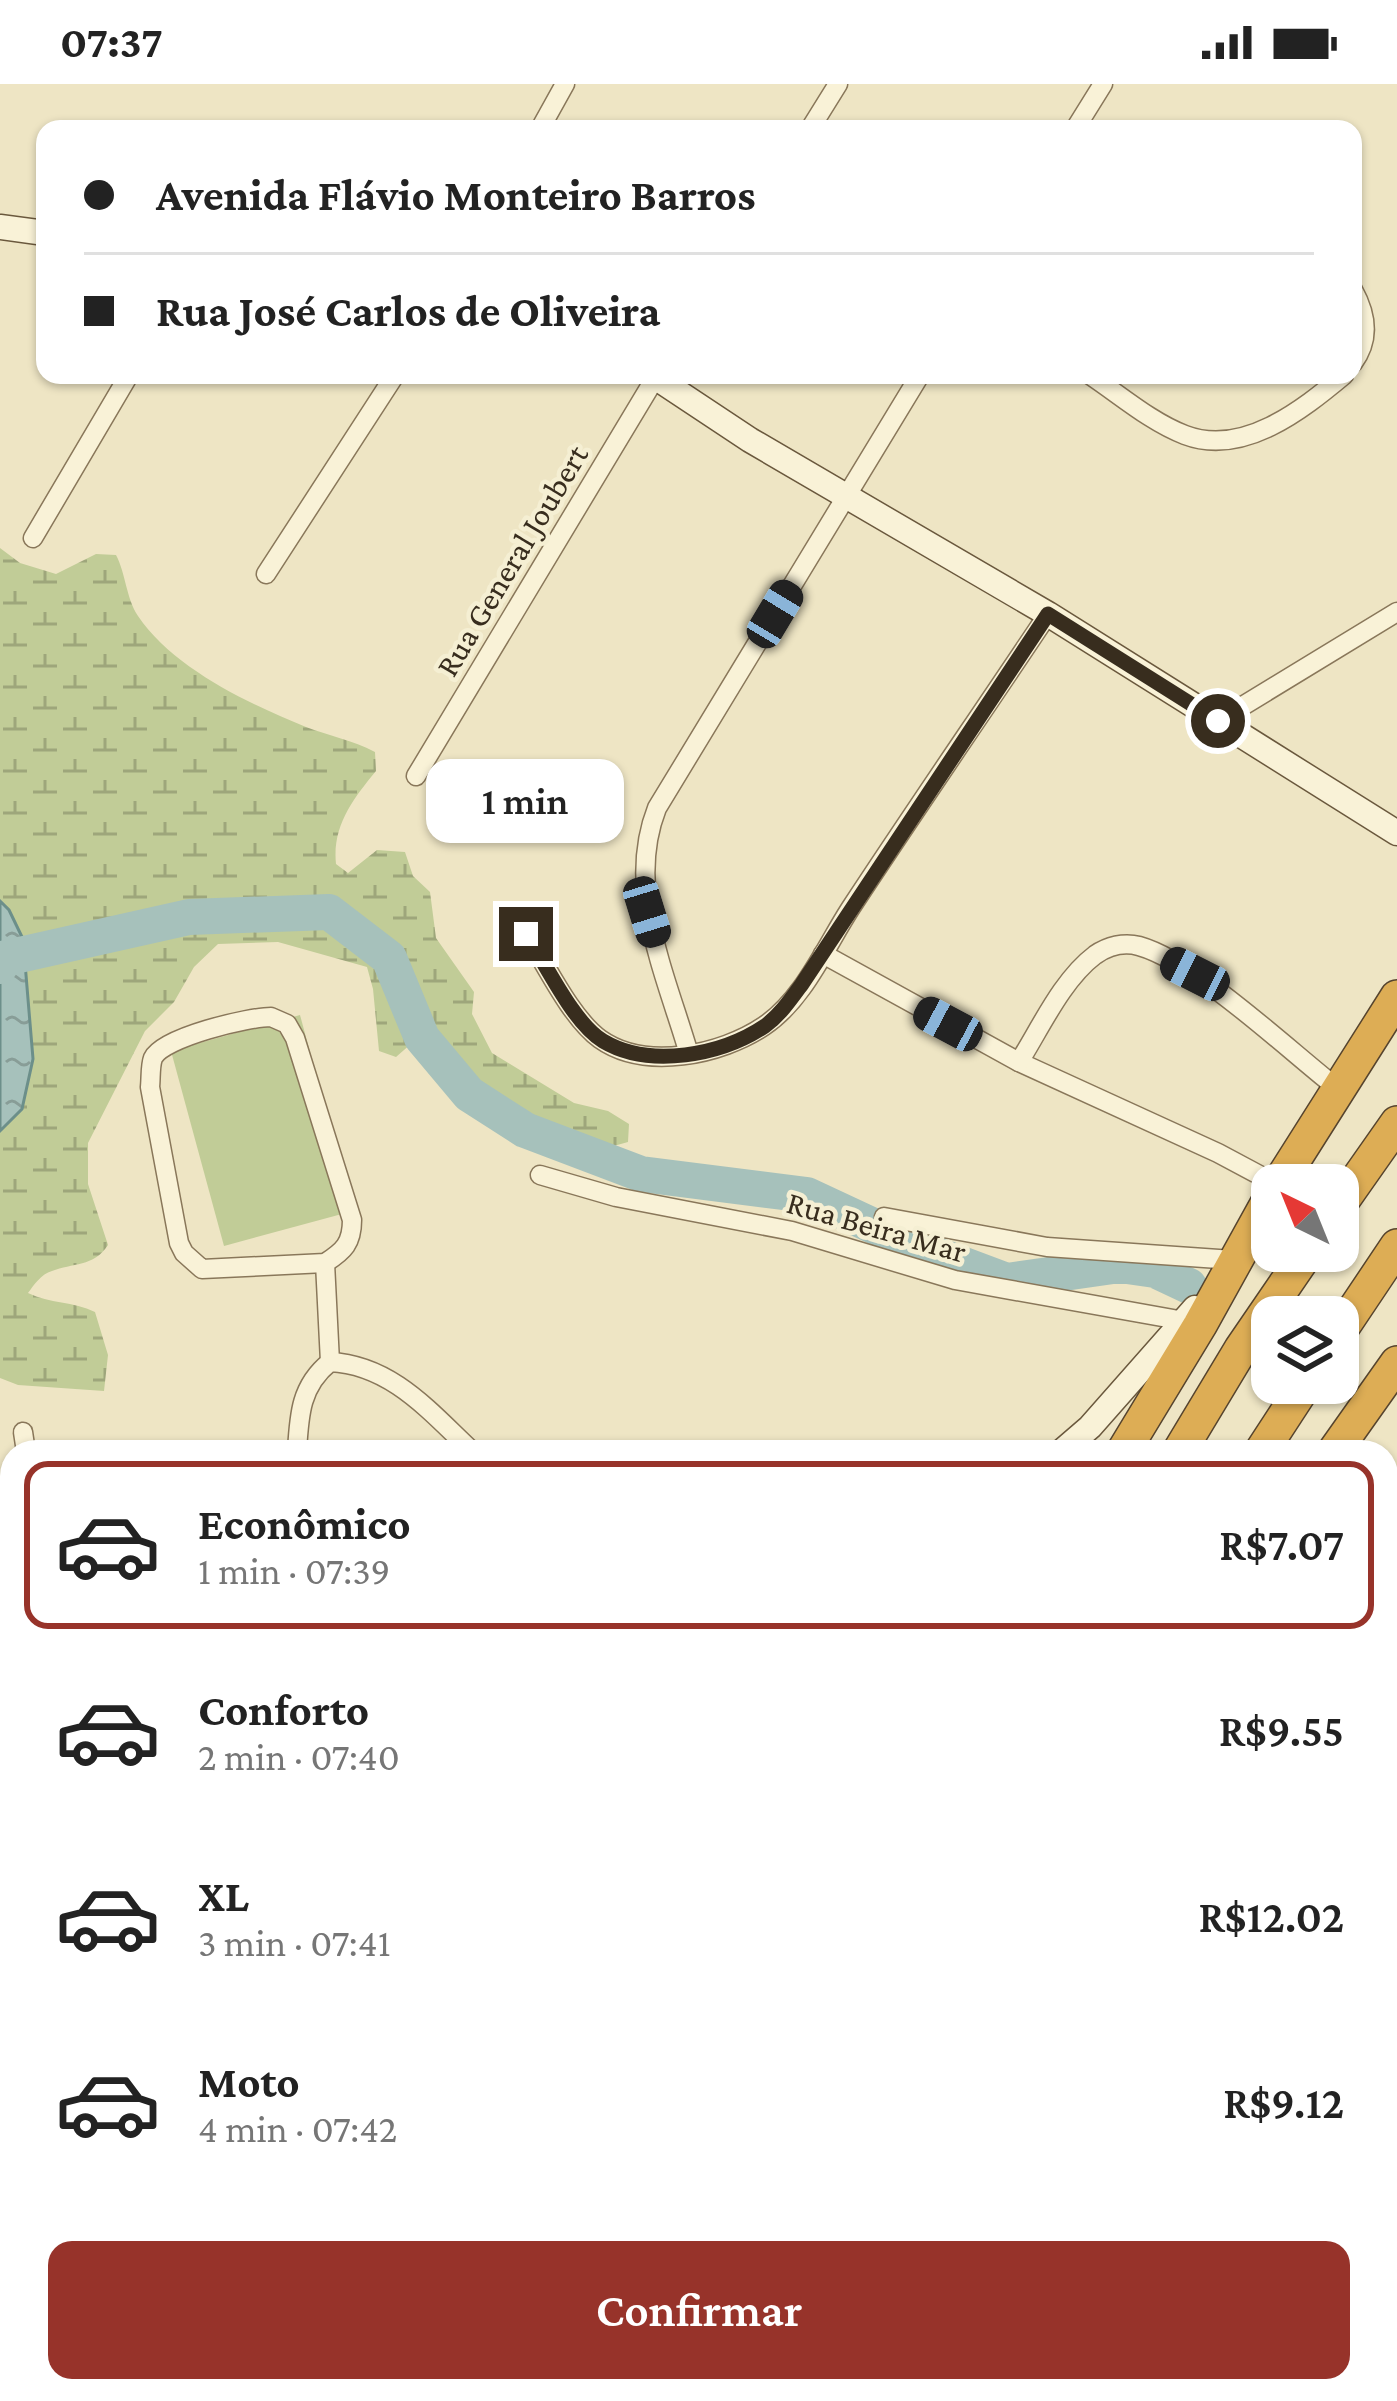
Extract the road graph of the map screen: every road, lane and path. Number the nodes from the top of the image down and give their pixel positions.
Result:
1 (566, 84) edge
2 (838, 84) edge
3 (1103, 84) edge
4 (545, 120) edge
5 (816, 120) edge
6 (1081, 120) edge
7 (0, 227) edge
8 (36, 232) edge
9 (1362, 315) edge
10 (1362, 351) edge
11 (125, 384) edge
12 (389, 384) edge
13 (650, 384) edge
14 (668, 384) edge
15 (914, 384) edge
16 (1103, 384) edge
17 (1332, 384) edge
18 (845, 497) junction
19 (33, 538) dead end
20 (266, 574) dead end
21 (1397, 612) edge
22 (1048, 614) junction
23 (1218, 721) junction
24 (416, 776) dead end
25 (1397, 832) edge
26 (526, 934) dead end
27 (824, 954) junction
28 (1397, 998) edge
29 (689, 1054) junction
30 (1019, 1062) junction
31 (1337, 1088) junction
32 (1397, 1123) edge
33 (1291, 1164) edge
34 (1251, 1171) edge
35 (541, 1174) dead end
36 (1359, 1177) edge
37 (884, 1217) dead end
38 (1251, 1229) edge
39 (1397, 1246) edge
40 (325, 1263) junction
41 (1294, 1272) edge
42 (1210, 1296) junction
43 (1359, 1303) edge
44 (330, 1362) junction
45 (1397, 1363) edge
46 (1292, 1404) edge
47 (298, 1440) edge
48 (459, 1440) edge
49 (1075, 1440) edge
50 (1130, 1440) edge
51 (1186, 1440) edge
52 (1269, 1440) edge
53 (1342, 1440) edge

1 - 4 street
2 - 5 street
3 - 6 street
7 - 8 street
9 - 10 street
11 - 19 street
12 - 20 street
13 - 24 street, Rua General Joubert
14 - 18 street
15 - 18 street
16 - 17 street
18 - 22 street
18 - 29 street
21 - 23 street
22 - 23 street
22 - 27 street
23 - 25 street
26 - 29 street
27 - 29 street
27 - 30 street
28 - 31 highway
30 - 31 street
30 - 34 street
31 - 33 highway
32 - 36 highway
35 - 42 street, Rua Beira Mar
37 - 42 street
38 - 42 highway
39 - 43 highway
40 - 40 street
40 - 44 street
41 - 51 highway
42 - 49 street
42 - 50 highway
44 - 47 street
44 - 48 street
45 - 53 highway
46 - 52 highway

